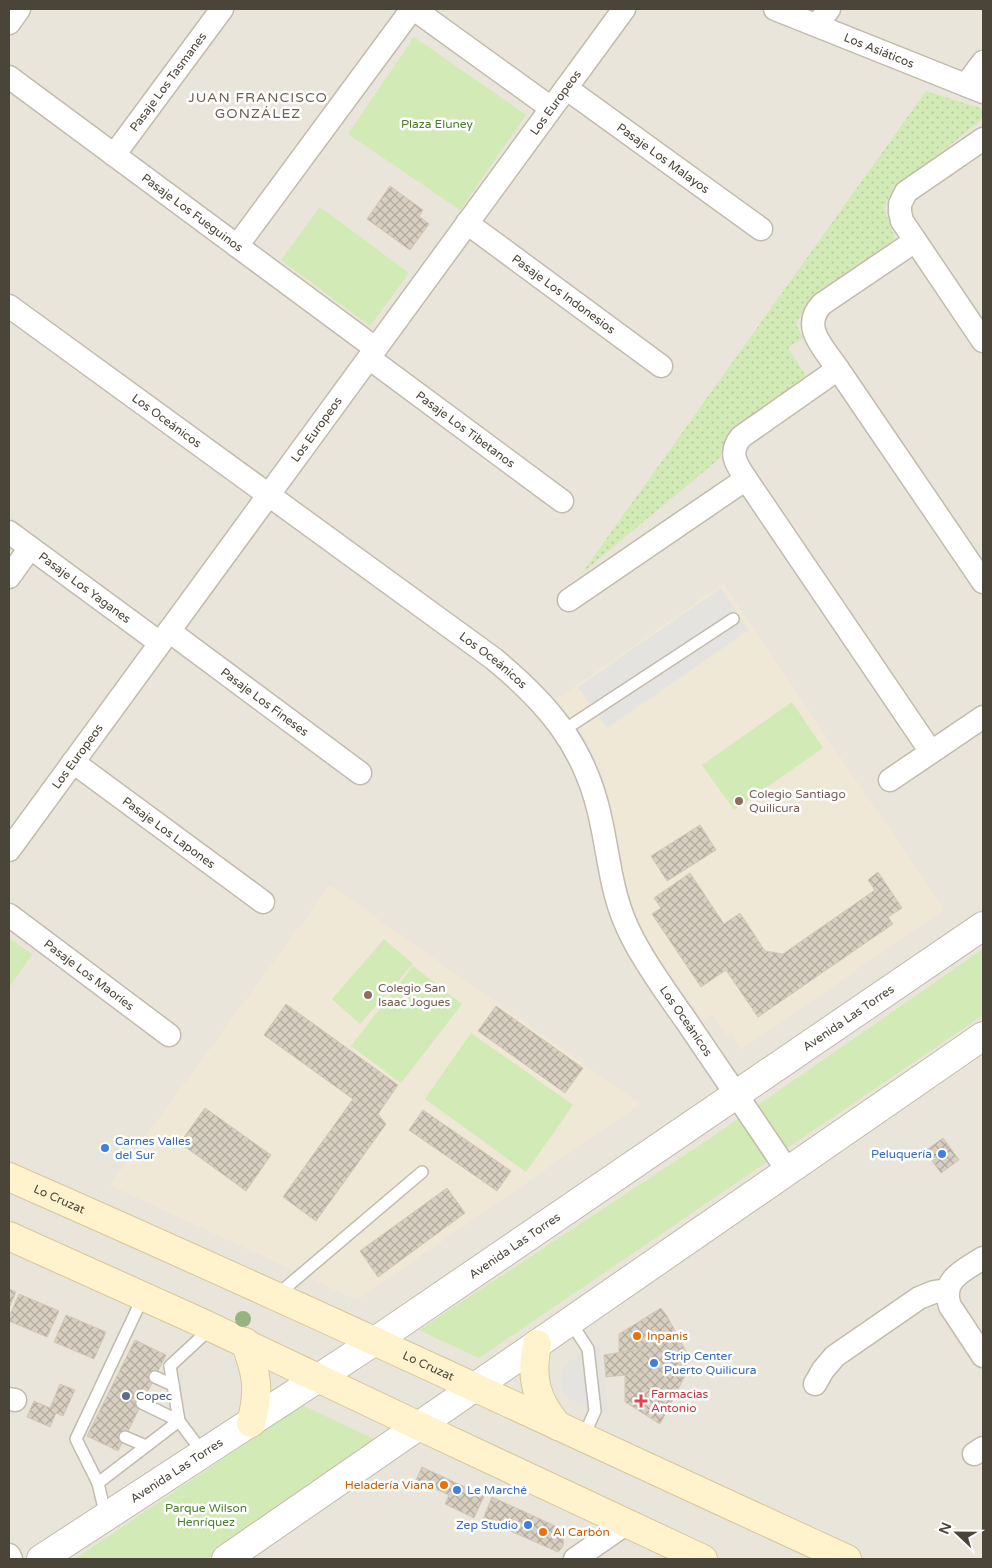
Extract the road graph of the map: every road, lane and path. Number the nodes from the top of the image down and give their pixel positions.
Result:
1 (19, 9) edge
2 (222, 9) edge
3 (413, 9) edge
4 (624, 9) edge
5 (775, 9) edge
6 (823, 17) edge
7 (9, 22) edge
8 (983, 62) edge
9 (9, 77) edge
10 (566, 88) junction
11 (975, 89) edge
12 (551, 108) junction
13 (983, 139) edge
14 (114, 155) junction
15 (468, 223) junction
16 (761, 229) dead end
17 (915, 241) junction
18 (237, 246) junction
19 (9, 306) edge
20 (983, 340) edge
21 (372, 353) junction
22 (661, 366) dead end
23 (838, 369) junction
24 (746, 479) junction
25 (268, 496) junction
26 (562, 502) dead end
27 (9, 532) edge
28 (30, 548) junction
29 (9, 577) edge
30 (983, 582) edge
31 (569, 600) dead end
32 (733, 619) dead end
33 (165, 637) junction
34 (982, 720) edge
35 (564, 730) junction
36 (931, 752) junction
37 (73, 762) junction
38 (360, 773) dead end
39 (890, 780) dead end
40 (9, 850) edge
41 (263, 902) dead end
42 (9, 915) edge
43 (983, 926) edge
44 (169, 1035) dead end
45 (983, 1036) edge
46 (736, 1095) junction
47 (787, 1170) junction
48 (422, 1172) dead end
49 (9, 1177) edge
50 (9, 1236) edge
51 (983, 1258) edge
52 (947, 1290) junction
53 (144, 1296) junction
54 (276, 1296) junction
55 (570, 1321) junction
56 (212, 1327) junction
57 (245, 1342) junction
58 (375, 1342) junction
59 (537, 1344) junction
60 (983, 1356) edge
61 (155, 1377) dead end
62 (318, 1378) junction
63 (815, 1384) dead end
64 (173, 1385) junction
65 (475, 1388) junction
66 (142, 1404) dead end
67 (179, 1421) junction
68 (250, 1423) junction
69 (419, 1426) junction
70 (558, 1426) junction
71 (125, 1437) dead end
72 (583, 1438) junction
73 (146, 1446) junction
74 (203, 1454) junction
75 (98, 1483) junction
76 (106, 1517) junction
77 (627, 1523) junction
78 (9, 1555) edge
79 (12, 1559) edge
80 (42, 1559) edge
81 (226, 1559) edge
82 (575, 1559) edge
83 (703, 1559) edge
84 (847, 1559) edge

1 - 7 street
2 - 14 street, Pasaje Los Tasmanes
3 - 12 street
3 - 18 street
4 - 10 street, Los Europeos
5 - 6 street, Los Asiáticos
6 - 11 street, Los Asiáticos
8 - 11 street
9 - 14 street, Pasaje Los Fueguinos
10 - 12 street, Los Europeos
10 - 16 street, Pasaje Los Malayos
12 - 15 street, Los Europeos
13 - 17 street
14 - 18 street, Pasaje Los Fueguinos
15 - 21 street, Los Europeos
15 - 22 street, Pasaje Los Indonesios
17 - 20 street
17 - 23 street
18 - 21 street, Pasaje Los Fueguinos
19 - 25 street, Los Oceánicos
21 - 25 street, Los Europeos
21 - 26 street, Pasaje Los Tibetanos
23 - 24 street
23 - 30 street
24 - 31 street
24 - 36 street
25 - 33 street, Los Europeos
25 - 35 street, Los Oceánicos
27 - 28 street, Pasaje Los Yaganes
28 - 29 street
28 - 33 street, Pasaje Los Yaganes
32 - 35 lane
33 - 37 street, Los Europeos
33 - 38 street, Pasaje Los Fineses
34 - 36 street
35 - 46 street, Los Oceánicos
36 - 39 street
37 - 40 street, Los Europeos
37 - 41 street, Pasaje Los Lapones
42 - 44 street, Pasaje Los Maoríes
43 - 46 street, Avenida Las Torres
45 - 47 street
46 - 47 street, Los Oceánicos
46 - 58 street, Avenida Las Torres
47 - 55 street
48 - 54 lane
49 - 54 main road, Lo Cruzat
50 - 53 main road
51 - 52 street
52 - 60 street
52 - 63 street
53 - 56 main road
53 - 75 lane
54 - 58 main road, Lo Cruzat
55 - 59 street
55 - 72 lane
56 - 57 main road
56 - 64 lane
57 - 62 main road
57 - 68 main road
58 - 62 street, Avenida Las Torres
58 - 65 main road, Lo Cruzat
59 - 65 street
59 - 70 main road
61 - 64 lane
62 - 68 street, Avenida Las Torres
62 - 69 main road
64 - 67 lane
65 - 69 street
65 - 70 main road, Lo Cruzat
66 - 67 lane
67 - 73 lane
67 - 74 lane
68 - 74 street, Avenida Las Torres
69 - 77 main road
69 - 81 street
70 - 72 main road, Lo Cruzat
71 - 73 lane
72 - 84 main road, Lo Cruzat
73 - 75 lane
74 - 76 street, Avenida Las Torres
75 - 76 lane
76 - 80 street, Avenida Las Torres
77 - 82 street
77 - 83 main road
78 - 79 street

